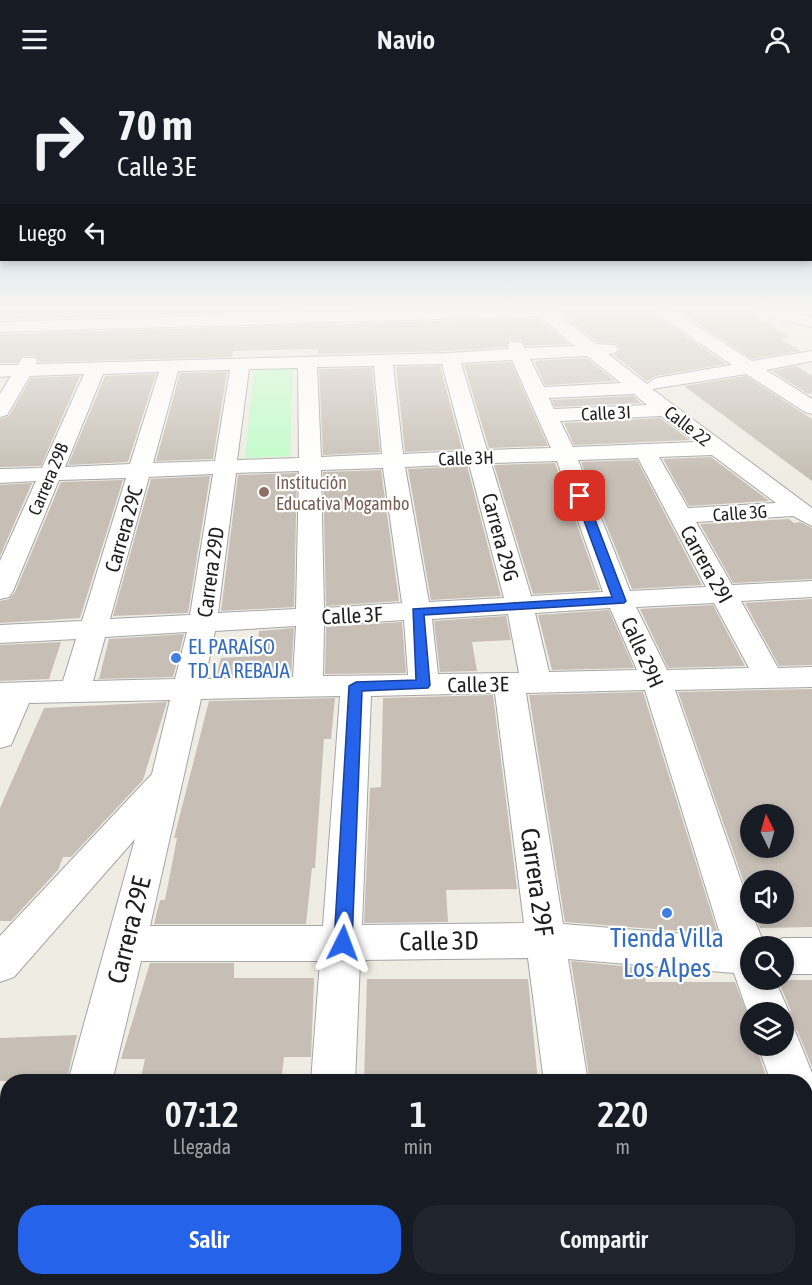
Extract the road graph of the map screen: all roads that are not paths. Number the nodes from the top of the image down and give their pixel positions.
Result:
1 (9, 363) edge
2 (44, 363) edge
3 (98, 363) edge
4 (153, 363) edge
5 (177, 363) edge
6 (239, 363) edge
7 (312, 363) edge
8 (383, 363) edge
9 (459, 363) edge
10 (522, 363) edge
11 (618, 363) edge
12 (742, 363) edge
13 (778, 363) edge
14 (26, 366) junction
15 (170, 366) junction
16 (751, 369) junction
17 (0, 371) edge
18 (648, 386) junction
19 (541, 404) junction
20 (812, 408) edge
21 (666, 410) junction
22 (0, 411) edge
23 (716, 448) junction
24 (645, 451) junction
25 (565, 454) junction
26 (479, 457) junction
27 (393, 460) junction
28 (309, 464) junction
29 (225, 467) junction
30 (140, 470) junction
31 (51, 474) junction
32 (0, 476) edge
33 (809, 506) edge
34 (681, 516) junction
35 (812, 589) edge
36 (0, 591) edge
37 (724, 594) junction
38 (620, 601) junction
39 (520, 606) junction
40 (417, 611) junction
41 (312, 617) junction
42 (203, 623) junction
43 (95, 629) junction
44 (0, 634) edge
45 (812, 677) edge
46 (769, 678) junction
47 (657, 681) junction
48 (523, 683) junction
49 (424, 685) junction
50 (356, 686) junction
51 (308, 687) junction
52 (188, 690) junction
53 (75, 692) junction
54 (9, 693) edge
55 (0, 737) edge
56 (168, 778) junction
57 (747, 936) edge
58 (545, 940) junction
59 (126, 943) junction
60 (343, 943) junction
61 (812, 956) edge
62 (794, 958) edge
63 (740, 961) edge
64 (0, 964) edge
65 (784, 1056) edge
66 (92, 1074) edge
67 (334, 1074) edge
68 (565, 1074) edge
69 (790, 1074) edge

1 - 14 street
2 - 14 street
3 - 31 street, Carrera 29B
4 - 15 street
5 - 15 street
6 - 29 street, Carrera 29D
7 - 28 street
8 - 27 street
9 - 26 street, Carrera 29G
10 - 19 street, Calle 29H
11 - 18 street, Calle 22
12 - 16 street
13 - 16 street
14 - 17 street
14 - 22 street
15 - 30 street, Carrera 29C
16 - 18 street
16 - 20 street
18 - 19 street
18 - 21 street, Calle 22
18 - 33 street, Calle 22
19 - 21 street, Calle 3I
19 - 25 street, Calle 29H
21 - 23 street, Calle 22
23 - 24 street, Calle 3H
23 - 33 street, Calle 22
24 - 25 street, Calle 3H
24 - 34 street, Carrera 29I
25 - 26 street, Calle 3H
25 - 38 street, Calle 29H
26 - 27 street, Calle 3H
26 - 39 street, Carrera 29G
27 - 28 street, Calle 3H
27 - 40 street
28 - 29 street, Calle 3H
28 - 41 street
29 - 30 street, Calle 3H
29 - 42 street, Carrera 29D
30 - 31 street, Calle 3H
30 - 43 street, Carrera 29C
31 - 32 street, Calle 3H
31 - 36 street, Carrera 29B
33 - 34 street, Calle 3G
34 - 37 street, Carrera 29I
35 - 37 street, Calle 3F
37 - 38 street, Calle 3F
37 - 46 street, Carrera 29I
38 - 39 street, Calle 3F
38 - 47 street, Calle 29H
39 - 40 street, Calle 3F
39 - 48 street, Carrera 29G
40 - 41 street, Calle 3F
40 - 49 street
41 - 42 street, Calle 3F
41 - 51 street
42 - 43 street, Calle 3F
42 - 52 street, Carrera 29D
43 - 44 street, Calle 3F
43 - 53 street, Carrera 29C
45 - 46 street, Calle 3E
46 - 47 street, Calle 3E
47 - 48 street, Calle 3E
47 - 57 street, Calle 29H
48 - 49 street, Calle 3E
48 - 58 street, Carrera 29F
49 - 50 street, Calle 3E
50 - 51 street, Calle 3E
50 - 60 street
51 - 52 street, Calle 3E
52 - 53 street, Calle 3E
52 - 56 street, Carrera 29D
53 - 54 street, Calle 3E
54 - 55 street
56 - 59 street, Carrera 29E
56 - 64 street, Carrera 29D
58 - 60 street, Calle 3D
58 - 63 street, Calle 3D
58 - 68 street, Carrera 29F
59 - 60 street, Calle 3D
59 - 66 street, Carrera 29E
60 - 67 street
61 - 62 street, Calle 3D
65 - 69 street

